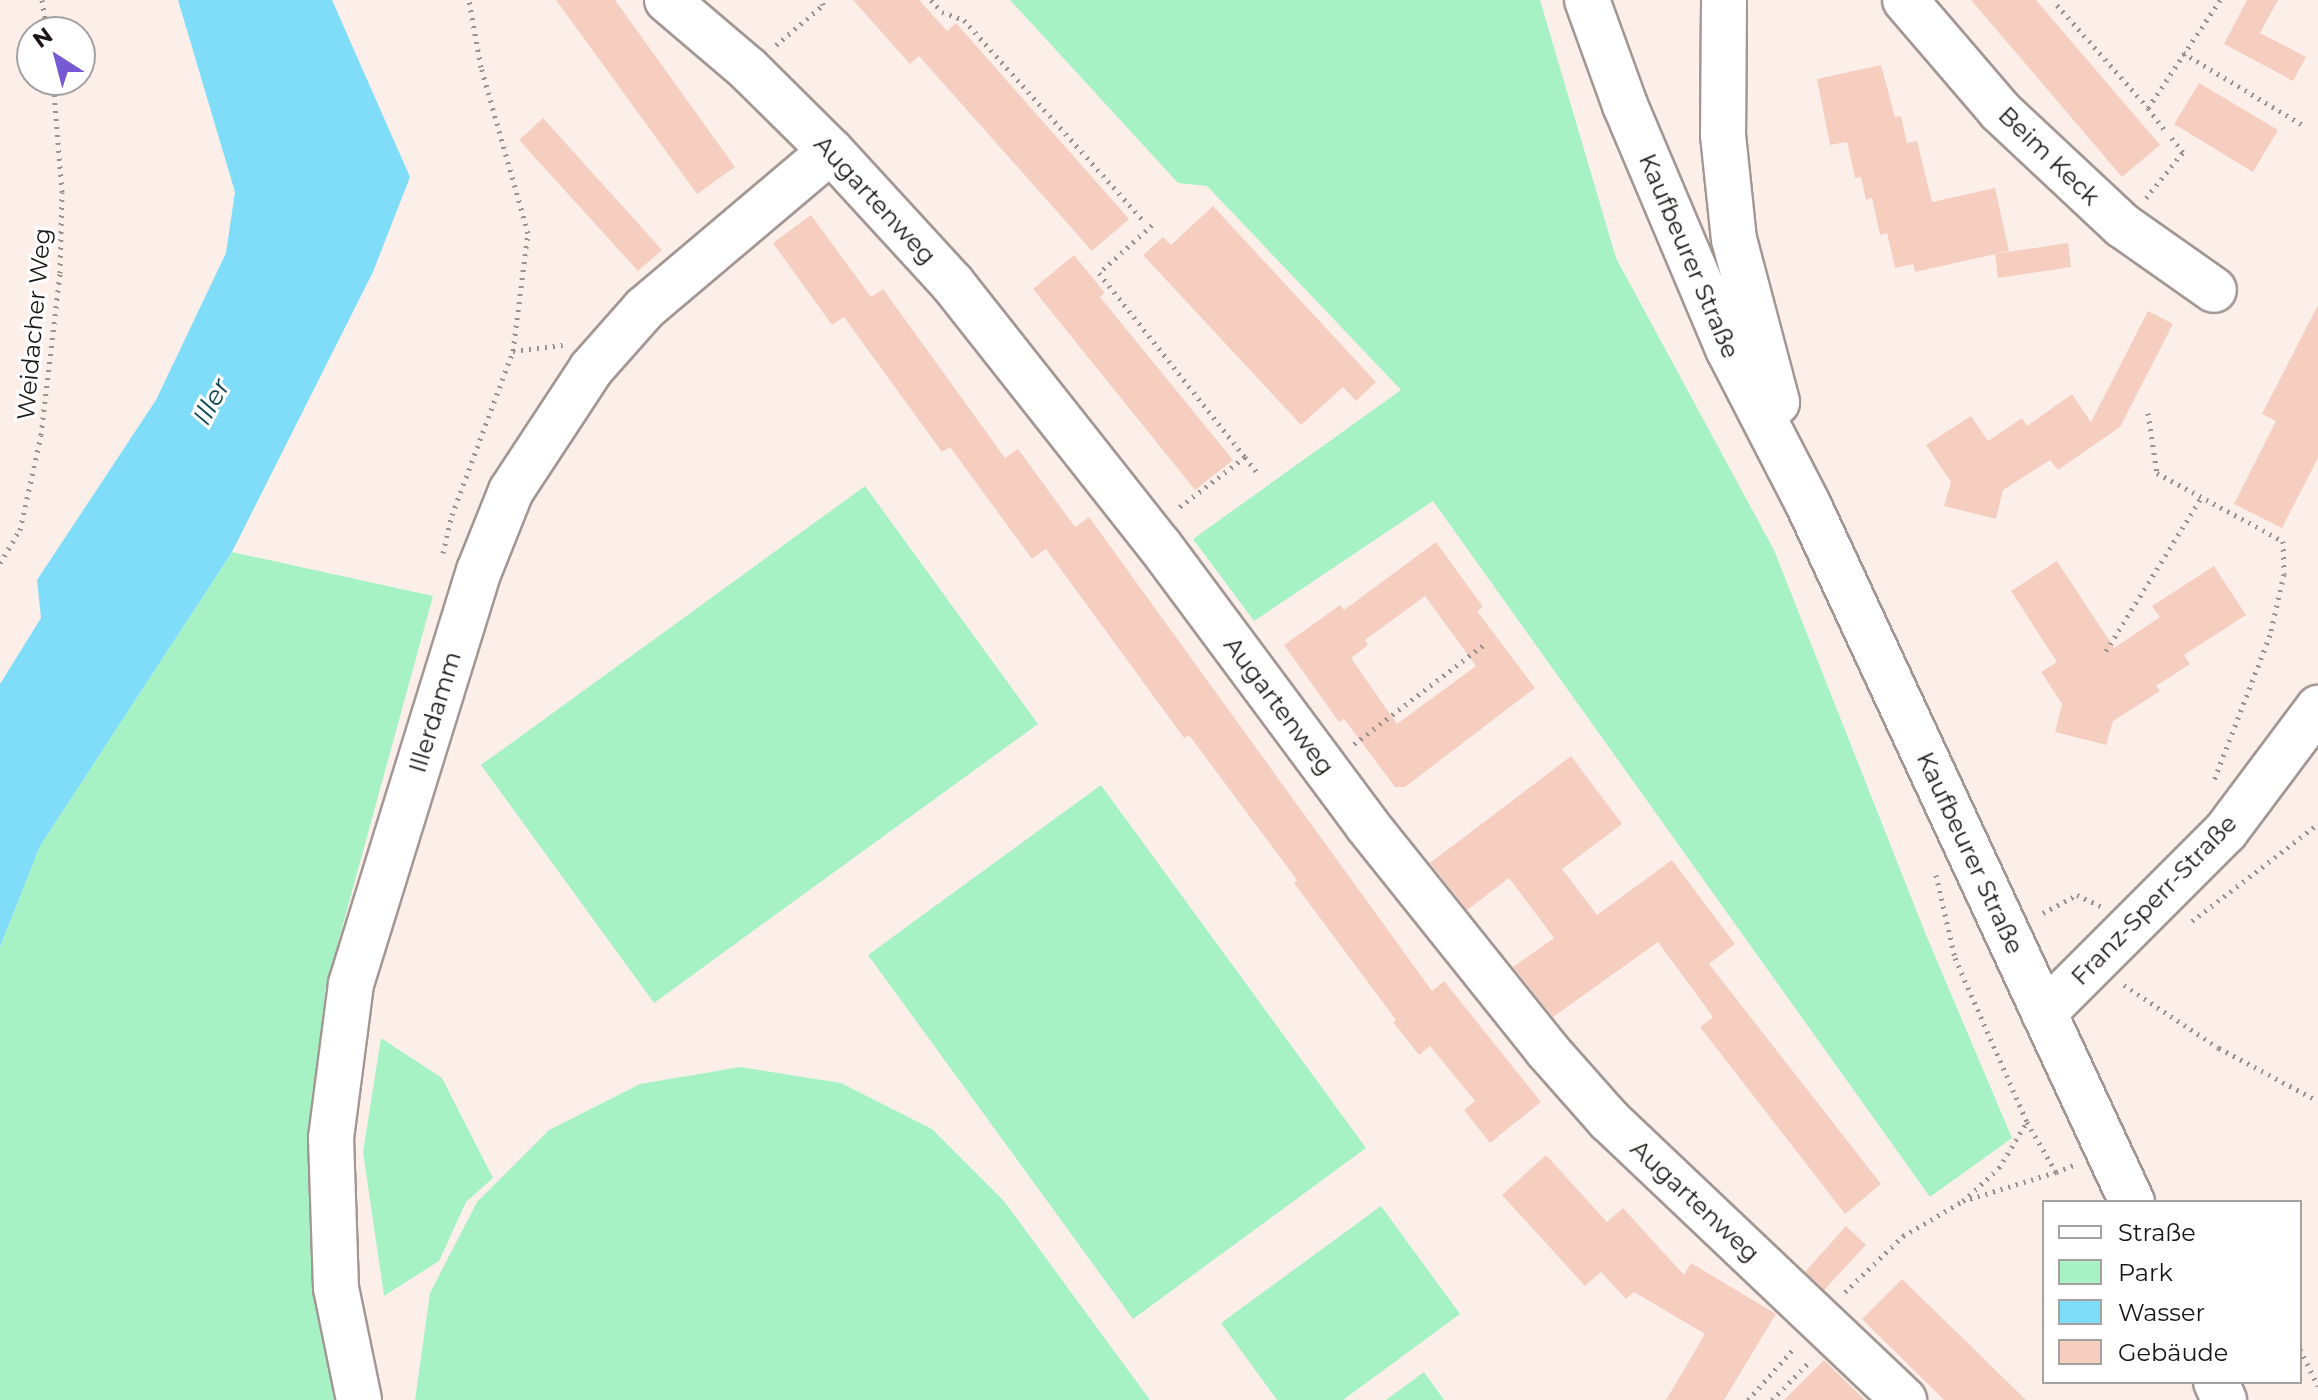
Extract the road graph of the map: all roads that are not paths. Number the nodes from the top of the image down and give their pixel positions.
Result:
1 (667, 0) edge
2 (1587, 0) edge
3 (1724, 0) edge
4 (1905, 0) edge
5 (831, 151) junction
6 (2214, 290) dead end
7 (1808, 504) junction
8 (2318, 708) edge
9 (2044, 1013) junction
10 (2131, 1200) edge
11 (359, 1400) edge
12 (1904, 1400) edge

1 - 5 street, Augartenweg
2 - 7 street, Kaufbeurer Straße
3 - 7 street, Kaufbeurer Straße
4 - 6 street, Beim Keck
5 - 11 street, Illerdamm
5 - 12 street, Augartenweg
7 - 9 street, Kaufbeurer Straße
8 - 9 street, Franz-Sperr-Straße
9 - 10 street, Kaufbeurer Straße

